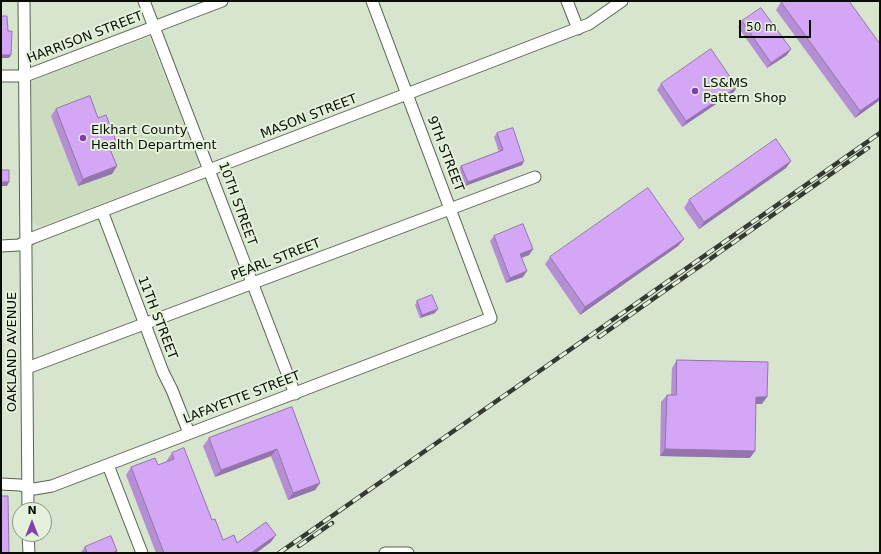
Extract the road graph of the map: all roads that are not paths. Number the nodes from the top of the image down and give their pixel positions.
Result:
1 (24, 1) edge
2 (144, 1) edge
3 (222, 1) edge
4 (372, 1) edge
5 (567, 1) edge
6 (622, 1) edge
7 (154, 26) junction
8 (578, 29) junction
9 (1, 76) edge
10 (24, 76) junction
11 (407, 95) junction
12 (209, 170) junction
13 (535, 177) dead end
14 (450, 209) junction
15 (102, 211) junction
16 (26, 242) junction
17 (1, 246) edge
18 (252, 284) junction
19 (491, 318) joint
20 (144, 325) junction
21 (27, 368) junction
22 (295, 394) junction
23 (190, 433) junction
24 (108, 465) junction
25 (1, 484) edge
26 (27, 487) junction
27 (28, 502) edge
28 (28, 542) edge
29 (29, 553) edge
30 (142, 553) edge
31 (384, 553) edge
32 (408, 553) edge

1 - 10 street, OAKLAND AVENUE
2 - 7 street, 10TH STREET
3 - 7 street, HARRISON STREET
4 - 11 street, 9TH STREET
5 - 8 street
6 - 8 street, MASON STREET
7 - 10 street, HARRISON STREET
7 - 12 street, 10TH STREET
8 - 11 street, MASON STREET
9 - 10 street, HARRISON STREET
10 - 16 street, OAKLAND AVENUE
11 - 12 street, MASON STREET
11 - 14 street, 9TH STREET
12 - 15 street, MASON STREET
12 - 18 street, 10TH STREET
13 - 14 street, PEARL STREET
14 - 18 street, PEARL STREET
14 - 19 street, 9TH STREET
15 - 16 street, MASON STREET
15 - 20 street, 11TH STREET
16 - 17 street, MASON STREET
16 - 21 street, OAKLAND AVENUE
18 - 20 street, PEARL STREET
18 - 22 street, 10TH STREET
19 - 22 street, LAFAYETTE STREET
20 - 21 street, PEARL STREET
20 - 23 street, 11TH STREET
21 - 26 street, OAKLAND AVENUE
22 - 23 street, LAFAYETTE STREET
23 - 24 street, LAFAYETTE STREET
24 - 26 street, LAFAYETTE STREET
24 - 30 street
25 - 26 street, LAFAYETTE STREET
26 - 27 street, OAKLAND AVENUE
28 - 29 street
31 - 32 street

